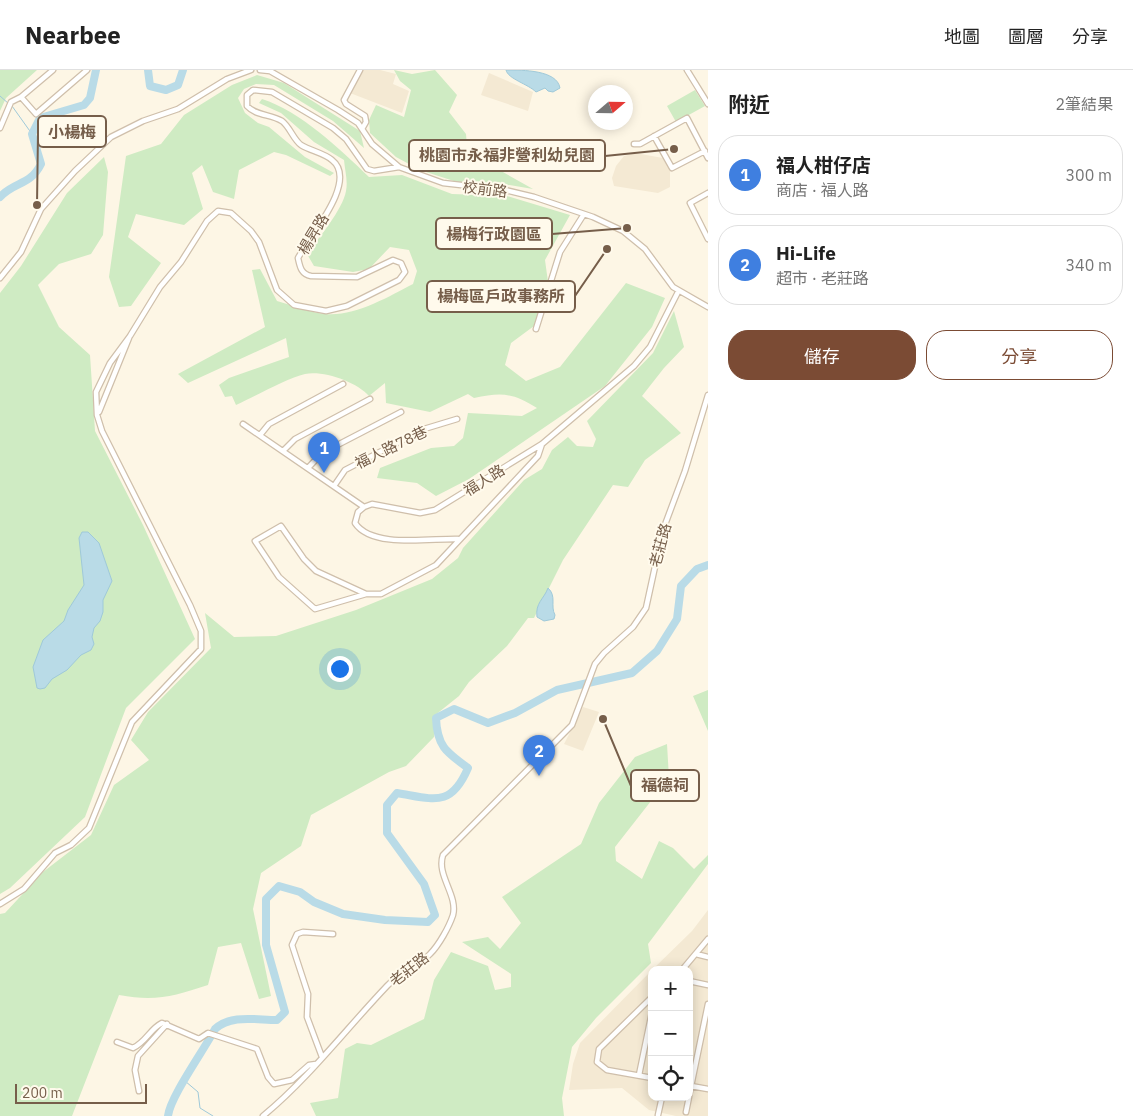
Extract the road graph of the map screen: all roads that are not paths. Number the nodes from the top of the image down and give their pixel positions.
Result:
1 (53, 70) edge
2 (87, 70) edge
3 (251, 70) edge
4 (260, 70) edge
5 (270, 70) edge
6 (360, 70) edge
7 (687, 70) edge
8 (21, 97) junction
9 (708, 104) edge
10 (0, 128) edge
11 (362, 129) junction
12 (654, 136) junction
13 (634, 144) dead end
14 (705, 151) junction
15 (708, 158) edge
16 (399, 167) junction
17 (708, 193) edge
18 (584, 214) junction
19 (708, 239) edge
20 (0, 278) edge
21 (678, 292) junction
22 (708, 307) edge
23 (536, 328) dead end
24 (130, 336) junction
25 (343, 384) dead end
26 (708, 395) edge
27 (370, 399) dead end
28 (401, 412) dead end
29 (97, 415) junction
30 (457, 419) dead end
31 (243, 424) dead end
32 (260, 435) junction
33 (542, 444) junction
34 (283, 451) junction
35 (308, 468) junction
36 (334, 486) junction
37 (364, 507) junction
38 (458, 539) junction
39 (366, 594) junction
40 (0, 904) edge
41 (333, 934) dead end
42 (708, 939) edge
43 (696, 954) junction
44 (708, 957) edge
45 (686, 966) edge
46 (693, 982) edge
47 (708, 985) edge
48 (648, 1001) edge
49 (708, 1004) edge
50 (167, 1024) junction
51 (648, 1031) edge
52 (116, 1042) dead end
53 (322, 1058) junction
54 (316, 1064) junction
55 (693, 1072) edge
56 (639, 1075) junction
57 (648, 1077) edge
58 (693, 1086) edge
59 (708, 1089) edge
60 (139, 1091) dead end
61 (661, 1101) edge
62 (688, 1101) edge
63 (686, 1112) dead end
64 (658, 1115) dead end
65 (263, 1116) edge

1 - 8 street
2 - 8 street
3 - 20 street
4 - 5 street, 校前路
5 - 11 street, 校前路
6 - 11 street
7 - 9 street
8 - 10 street
11 - 16 street, 校前路
12 - 13 street
12 - 14 street
12 - 14 street
14 - 15 street
16 - 18 street, 校前路
16 - 24 street, 楊昇路
17 - 19 street
18 - 21 street, 校前路
18 - 23 street
21 - 22 street, 校前路
21 - 33 street, 福人路
24 - 29 street
24 - 29 street
25 - 32 street
26 - 53 street, 老莊路
27 - 34 street
28 - 35 street
29 - 40 street
30 - 36 street, 福人路78巷
31 - 32 street
32 - 34 street
33 - 37 street, 福人路
33 - 38 street
34 - 35 street
35 - 36 street
36 - 37 street
37 - 38 street
38 - 39 street
39 - 39 street
41 - 53 street
42 - 43 street
43 - 44 street
43 - 45 street
46 - 47 street
48 - 56 street
49 - 55 street
50 - 52 street
50 - 54 street
50 - 60 street
51 - 56 street
53 - 54 street, 老莊路
54 - 65 street, 老莊路
56 - 57 street
58 - 59 street
61 - 64 street
62 - 63 street

